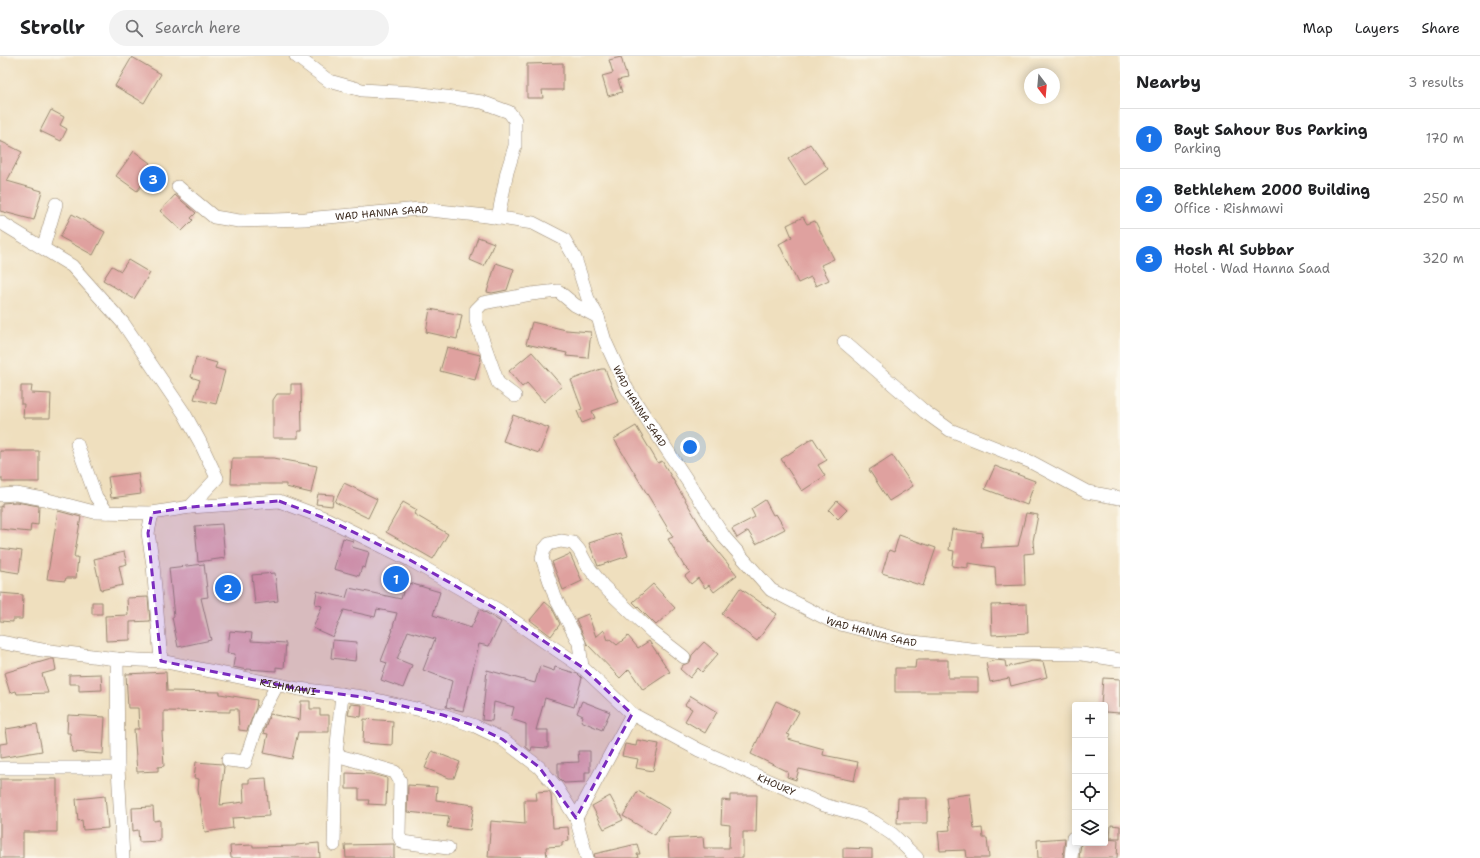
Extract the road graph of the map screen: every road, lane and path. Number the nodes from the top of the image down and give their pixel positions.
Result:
1 (296, 56) edge
2 (178, 186) dead end
3 (56, 204) dead end
4 (498, 218) junction
5 (0, 222) edge
6 (43, 248) junction
7 (598, 317) junction
8 (844, 342) dead end
9 (515, 396) dead end
10 (77, 444) dead end
11 (0, 495) edge
12 (1120, 498) edge
13 (190, 507) junction
14 (107, 512) junction
15 (152, 514) junction
16 (0, 642) edge
17 (684, 657) dead end
18 (117, 659) junction
19 (1120, 660) edge
20 (161, 661) junction
21 (582, 667) junction
22 (277, 685) junction
23 (342, 694) junction
24 (632, 714) junction
25 (336, 755) junction
26 (228, 760) dead end
27 (0, 768) edge
28 (118, 768) junction
29 (576, 818) junction
30 (334, 845) dead end
31 (1072, 846) edge
32 (448, 848) dead end
33 (123, 858) edge
34 (587, 858) edge
35 (917, 858) edge
36 (1071, 858) edge

1 - 4 street
2 - 4 street, WAD HANNA SAAD
3 - 6 street
4 - 7 street, WAD HANNA SAAD
5 - 6 street
6 - 13 street
7 - 9 street
7 - 19 street, WAD HANNA SAAD
8 - 12 street
10 - 14 street
11 - 14 street, KHOURY
13 - 15 street, KHOURY
13 - 21 street, KHOURY
14 - 15 street, KHOURY
15 - 20 street
16 - 18 street, RISHMAWI
17 - 21 street
18 - 20 street, RISHMAWI
18 - 28 street
20 - 22 street, RISHMAWI
21 - 24 street, KHOURY
22 - 23 street, RISHMAWI
22 - 26 street
23 - 25 street
23 - 29 street, RISHMAWI
24 - 29 street
24 - 35 street, KHOURY
25 - 30 street
25 - 32 street
27 - 28 street
28 - 33 street
29 - 34 street, RISHMAWI
31 - 36 street

